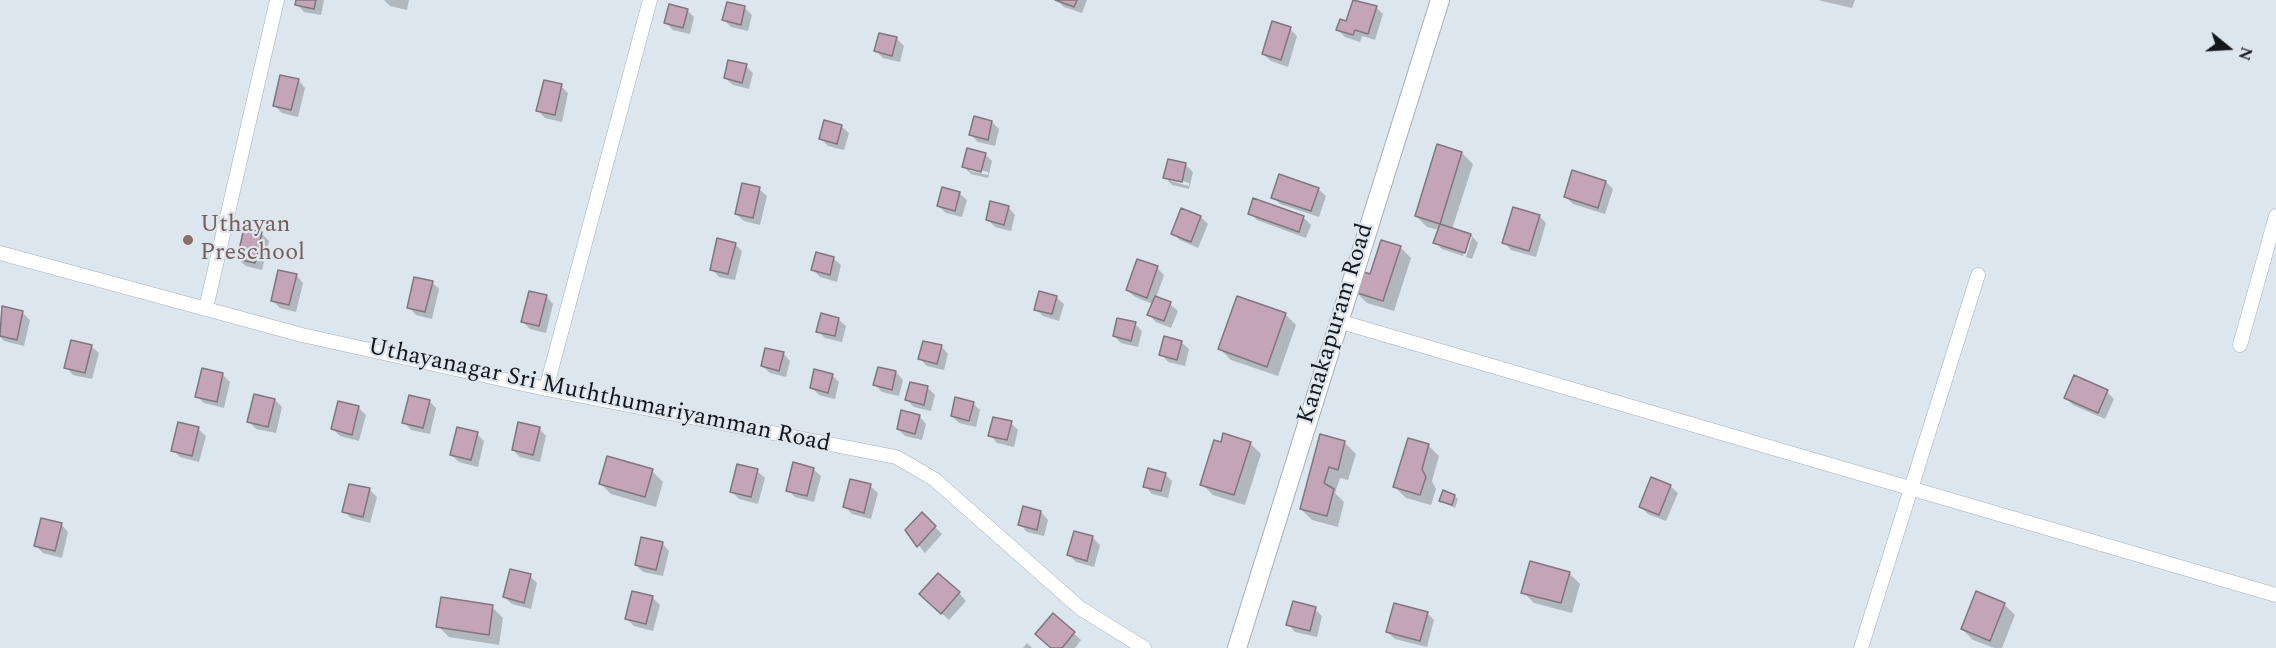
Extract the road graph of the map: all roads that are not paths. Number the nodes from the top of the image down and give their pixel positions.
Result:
1 (276, 0) edge
2 (650, 0) edge
3 (1440, 0) edge
4 (2276, 216) edge
5 (0, 253) edge
6 (1978, 275) dead end
7 (206, 308) junction
8 (1338, 321) junction
9 (2240, 345) dead end
10 (546, 388) junction
11 (1910, 489) junction
12 (2276, 595) edge
13 (1144, 648) edge
14 (1237, 648) edge
15 (1861, 648) edge

1 - 7 street
2 - 10 street
3 - 8 street, Kanakapuram Road
4 - 9 street
5 - 7 street, Uthayanagar Sri Muththumariyamman Road
6 - 11 street
7 - 10 street, Uthayanagar Sri Muththumariyamman Road
8 - 11 street
8 - 14 street, Kanakapuram Road
10 - 13 street, Uthayanagar Sri Muththumariyamman Road
11 - 12 street
11 - 15 street

